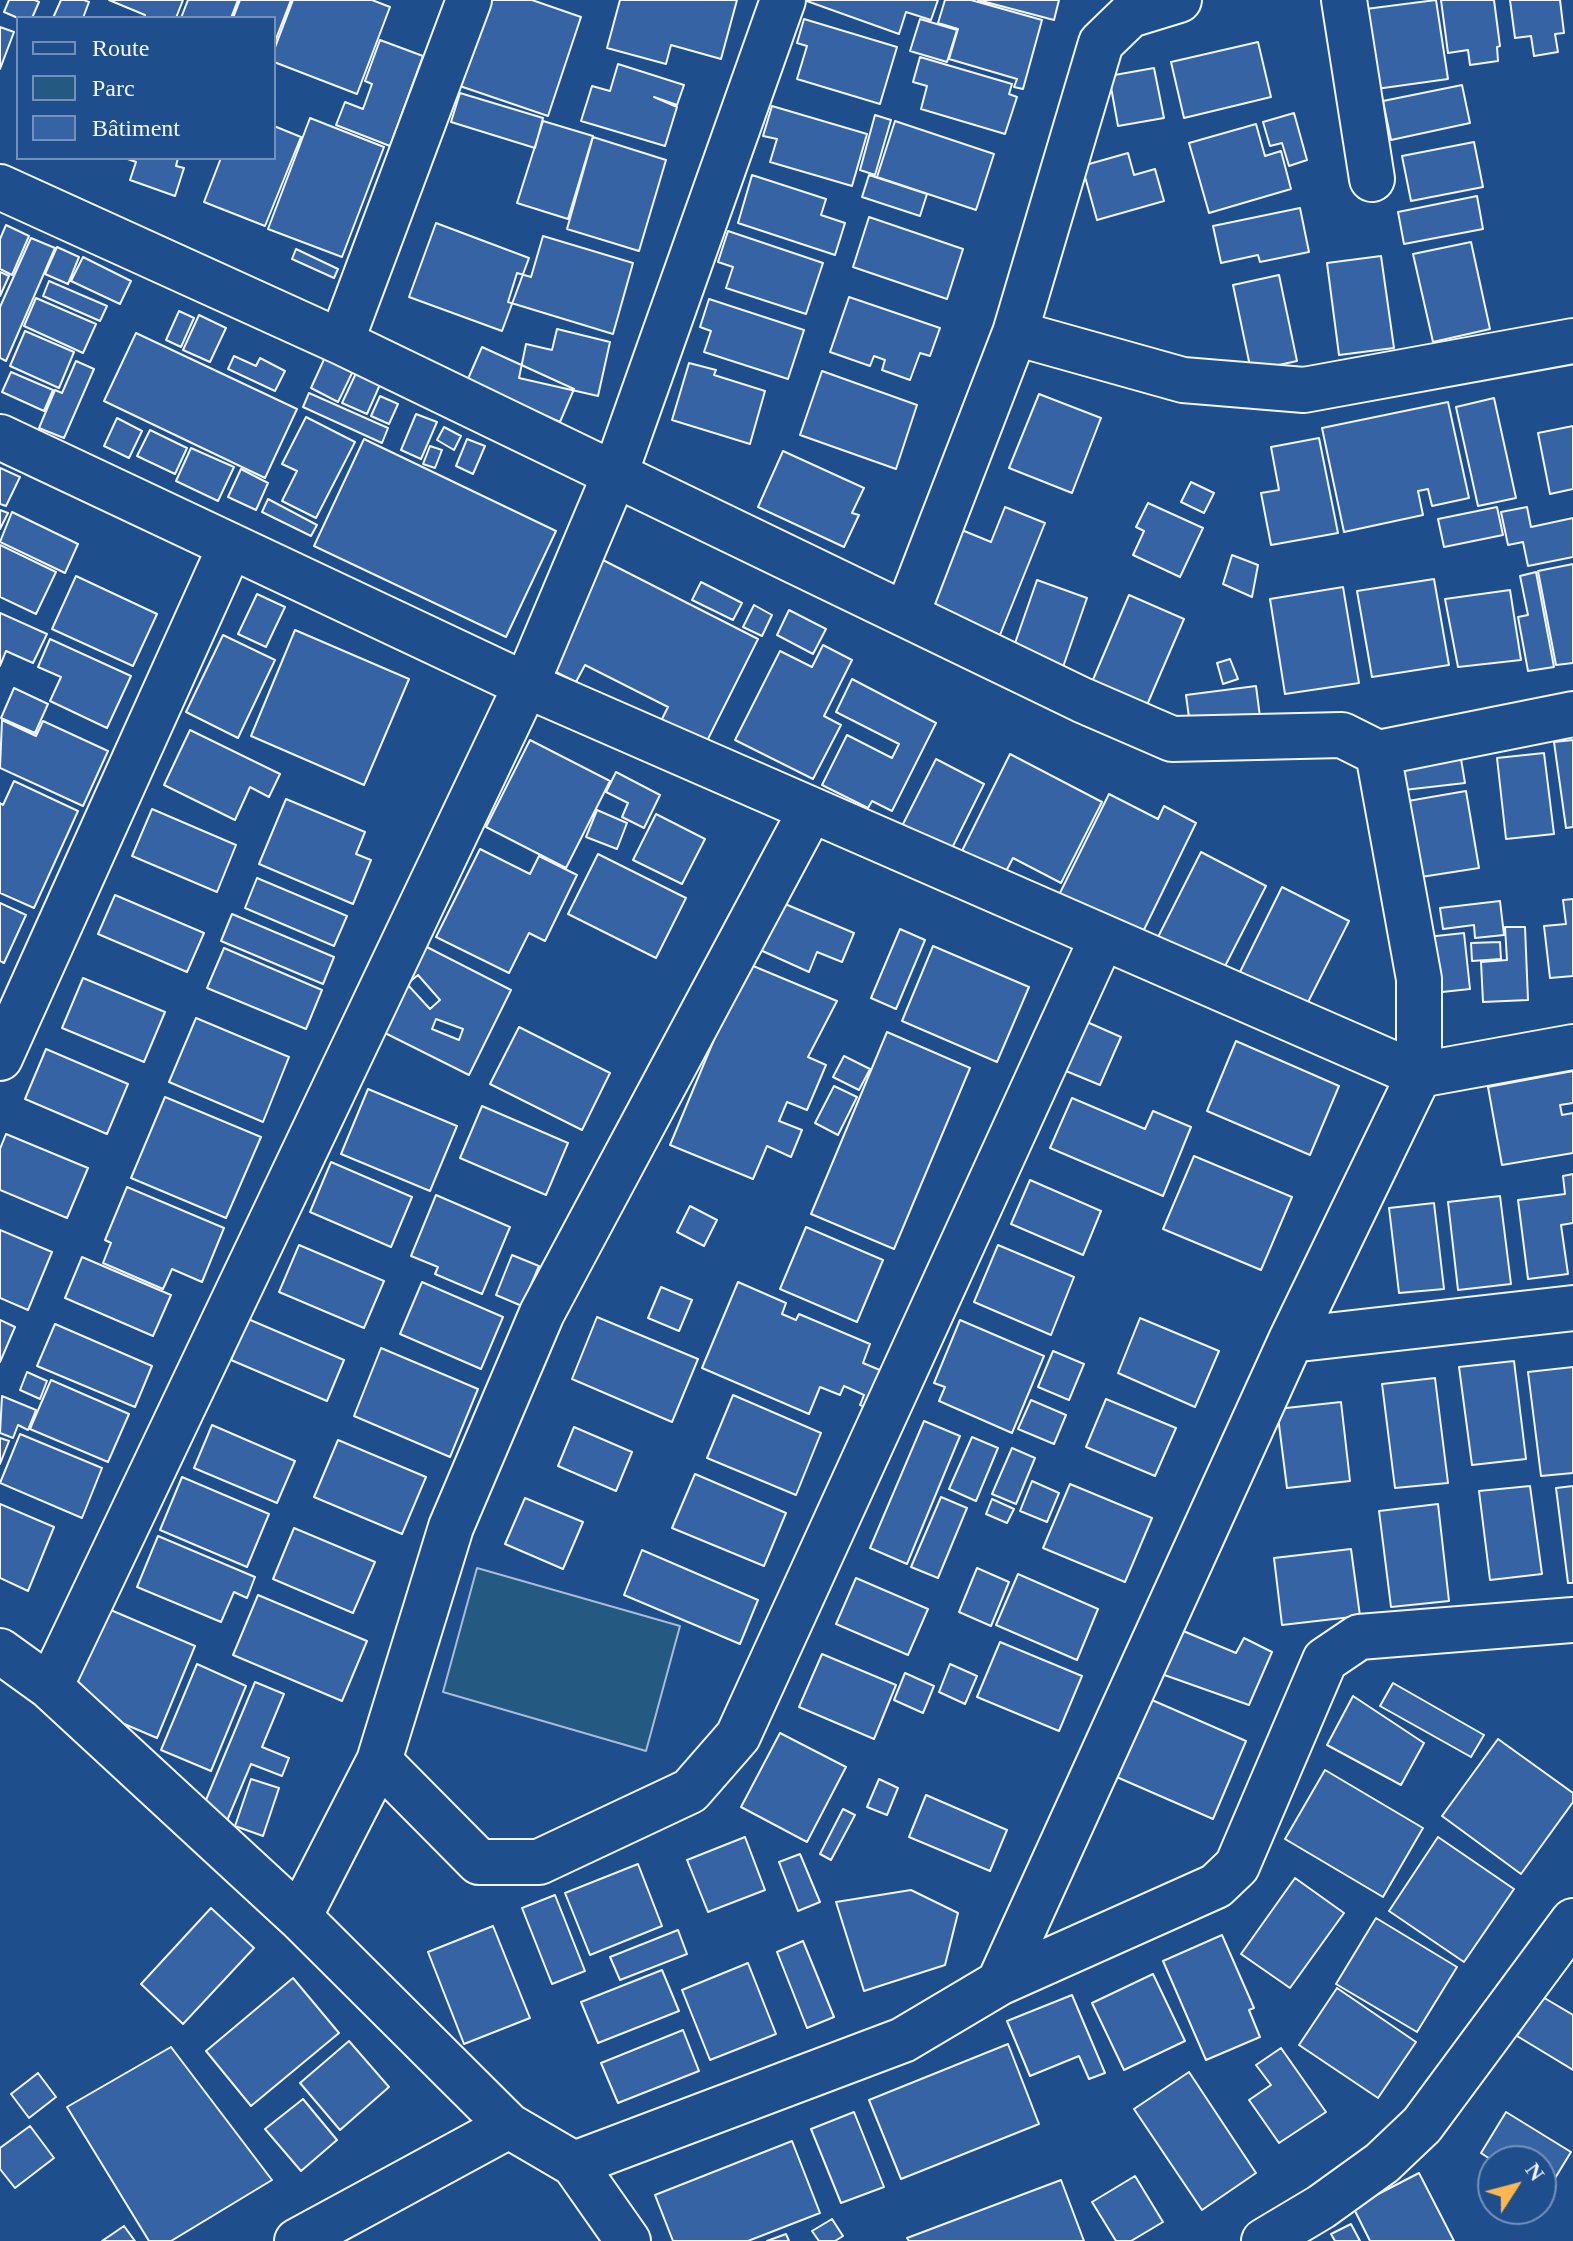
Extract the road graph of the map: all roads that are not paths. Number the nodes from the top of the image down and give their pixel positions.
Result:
1 (469, 0) edge
2 (783, 0) edge
3 (1179, 0) edge
4 (1344, 0) edge
5 (1372, 179) dead end
6 (0, 187) edge
7 (1015, 333) junction
8 (1573, 341) edge
9 (341, 342) junction
10 (0, 437) edge
11 (615, 474) junction
12 (230, 547) junction
13 (907, 613) junction
14 (526, 685) junction
15 (1573, 714) edge
16 (1378, 753) junction
17 (811, 810) junction
18 (1102, 938) junction
19 (1573, 1047) edge
20 (0, 1058) edge
21 (1419, 1075) junction
22 (1573, 1308) edge
23 (1291, 1340) junction
24 (1573, 1620) edge
25 (0, 1651) edge
26 (50, 1687) junction
27 (379, 1761) junction
28 (299, 1917) junction
29 (1573, 1921) edge
30 (999, 1983) junction
31 (509, 2126) junction
32 (574, 2164) junction
33 (297, 2241) edge
34 (628, 2241) edge
35 (1264, 2241) edge

1 - 9 street
2 - 11 street
3 - 7 street
4 - 5 street
6 - 9 street
7 - 8 street
7 - 13 street
9 - 11 street
10 - 12 street
11 - 13 street
11 - 14 street
12 - 14 street
12 - 20 street
13 - 16 street
14 - 17 street
14 - 26 street
15 - 16 street
16 - 21 street
17 - 18 street
17 - 27 street
18 - 21 street
18 - 27 street
19 - 21 street
21 - 23 street
22 - 23 street
23 - 30 street
24 - 30 street
25 - 26 street
26 - 28 street
27 - 28 street
28 - 31 street
29 - 35 street
30 - 32 street
31 - 32 street
31 - 33 street
32 - 34 street

